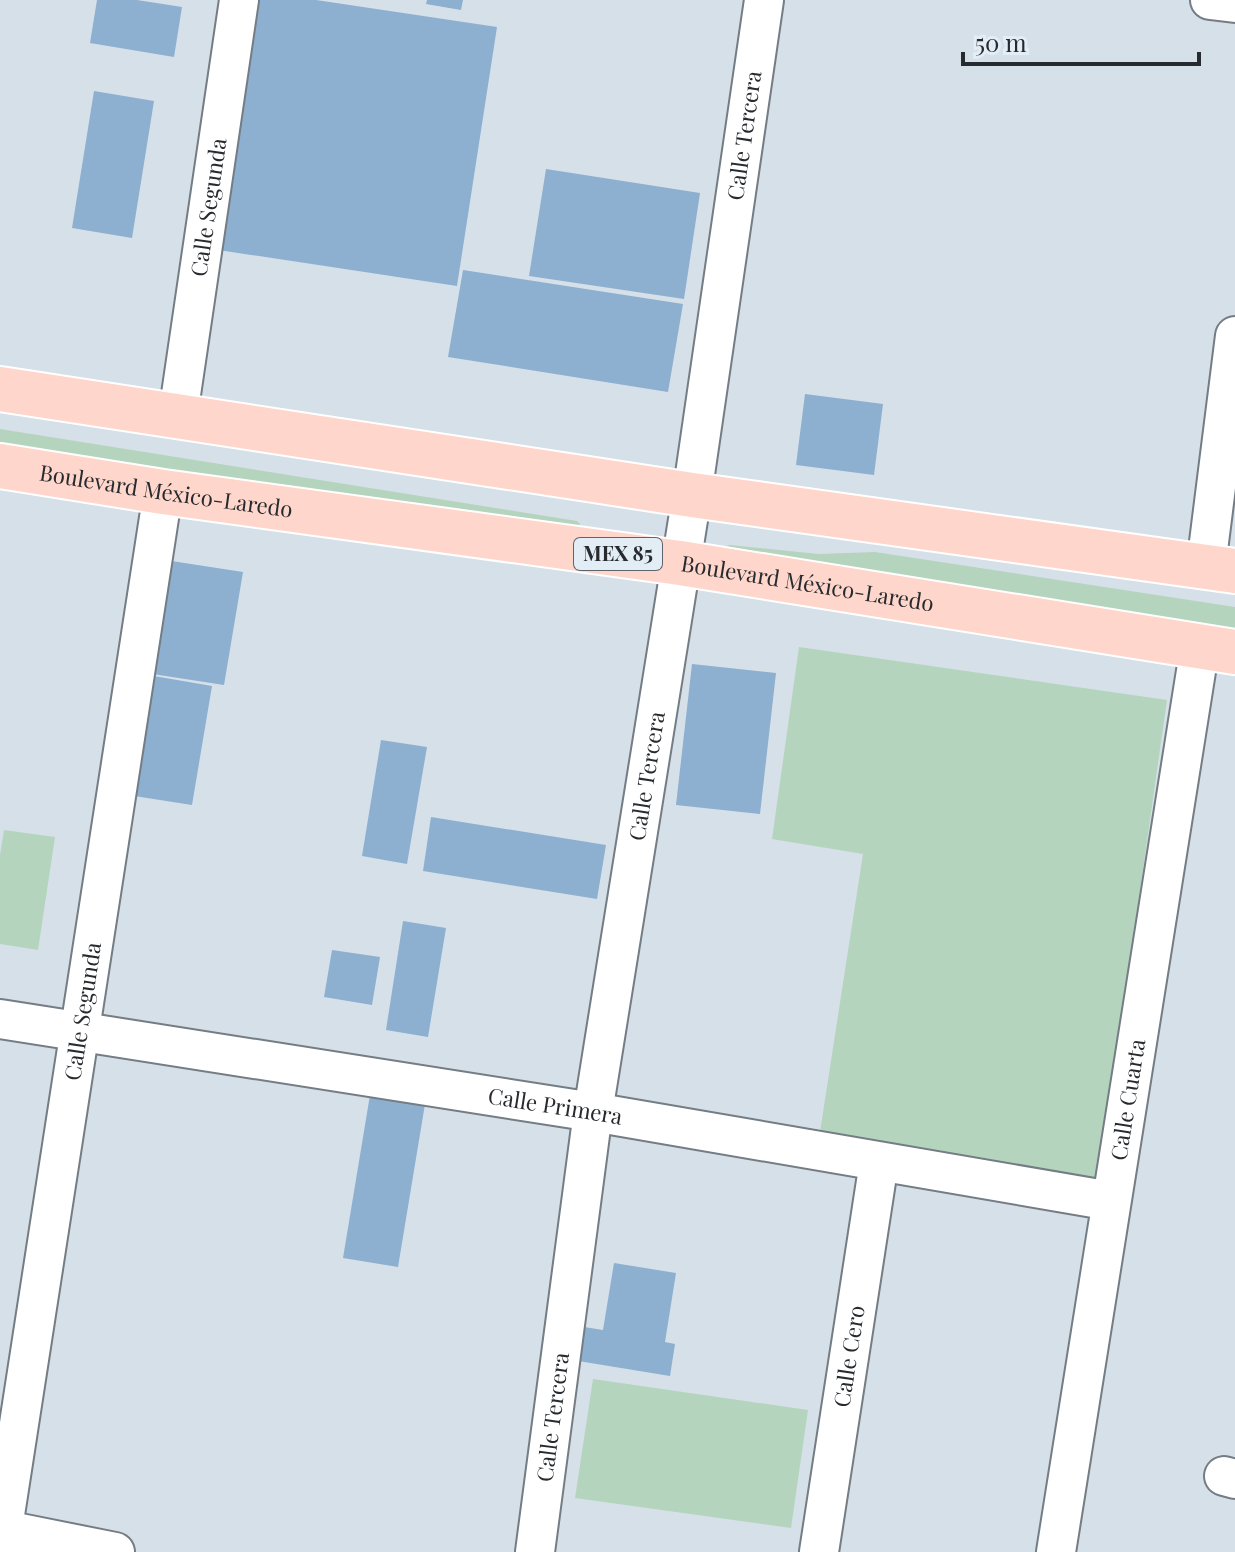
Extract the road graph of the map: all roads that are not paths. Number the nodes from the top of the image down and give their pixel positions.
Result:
1 (239, 0) edge
2 (764, 0) edge
3 (1210, 0) edge
4 (1235, 3) edge
5 (1235, 336) edge
6 (0, 389) edge
7 (178, 415) junction
8 (0, 466) edge
9 (163, 492) junction
10 (692, 495) junction
11 (680, 563) junction
12 (1220, 569) edge
13 (1217, 649) edge
14 (0, 1019) edge
15 (82, 1030) junction
16 (593, 1112) junction
17 (879, 1162) junction
18 (1111, 1201) junction
19 (1, 1535) edge
20 (115, 1552) edge
21 (535, 1552) edge
22 (819, 1552) edge
23 (1056, 1552) edge

1 - 7 street, Calle Segunda
2 - 10 street, Calle Tercera
3 - 4 street
5 - 12 street
6 - 7 main road
7 - 10 main road
8 - 9 main road, Boulevard México-Laredo / MEX 85
9 - 11 main road, Boulevard México-Laredo / MEX 85
9 - 15 street, Calle Segunda
10 - 11 street, Calle Tercera
10 - 12 main road
11 - 13 main road, Boulevard México-Laredo / MEX 85
11 - 16 street, Calle Tercera
13 - 18 street, Calle Cuarta
14 - 15 street, Calle Primera
15 - 16 street, Calle Primera
15 - 19 street, Calle Segunda
16 - 17 street, Calle Primera
16 - 21 street, Calle Tercera
17 - 18 street, Calle Primera
17 - 22 street, Calle Cero
18 - 23 street, Calle Cuarta
19 - 20 street, Calle Segunda

